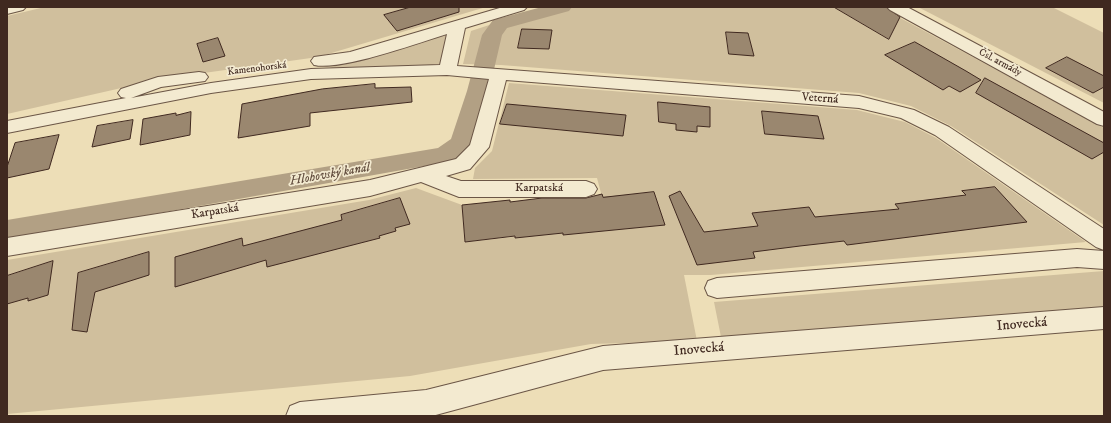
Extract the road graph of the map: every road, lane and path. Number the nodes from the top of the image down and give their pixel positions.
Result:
1 (18, 7) edge
2 (519, 7) edge
3 (895, 7) edge
4 (7, 10) edge
5 (457, 27) junction
6 (447, 70) junction
7 (499, 74) junction
8 (59, 117) junction
9 (1104, 120) edge
10 (7, 127) edge
11 (423, 175) junction
12 (586, 189) dead end
13 (1104, 240) edge
14 (7, 246) edge
15 (1104, 260) edge
16 (716, 288) dead end
17 (1104, 318) edge
18 (300, 416) edge

1 - 4 street
2 - 5 street, Kamenohorská
3 - 9 street, Čsl. armády
5 - 6 street
5 - 8 street, Kamenohorská
6 - 7 street, Kamenohorská
6 - 8 street, Kamenohorská
7 - 11 street, Karpatská
7 - 13 street, Veterná
8 - 10 street, Kamenohorská
11 - 12 street, Karpatská
11 - 14 street, Karpatská
15 - 16 street
17 - 18 street, Inovecká

